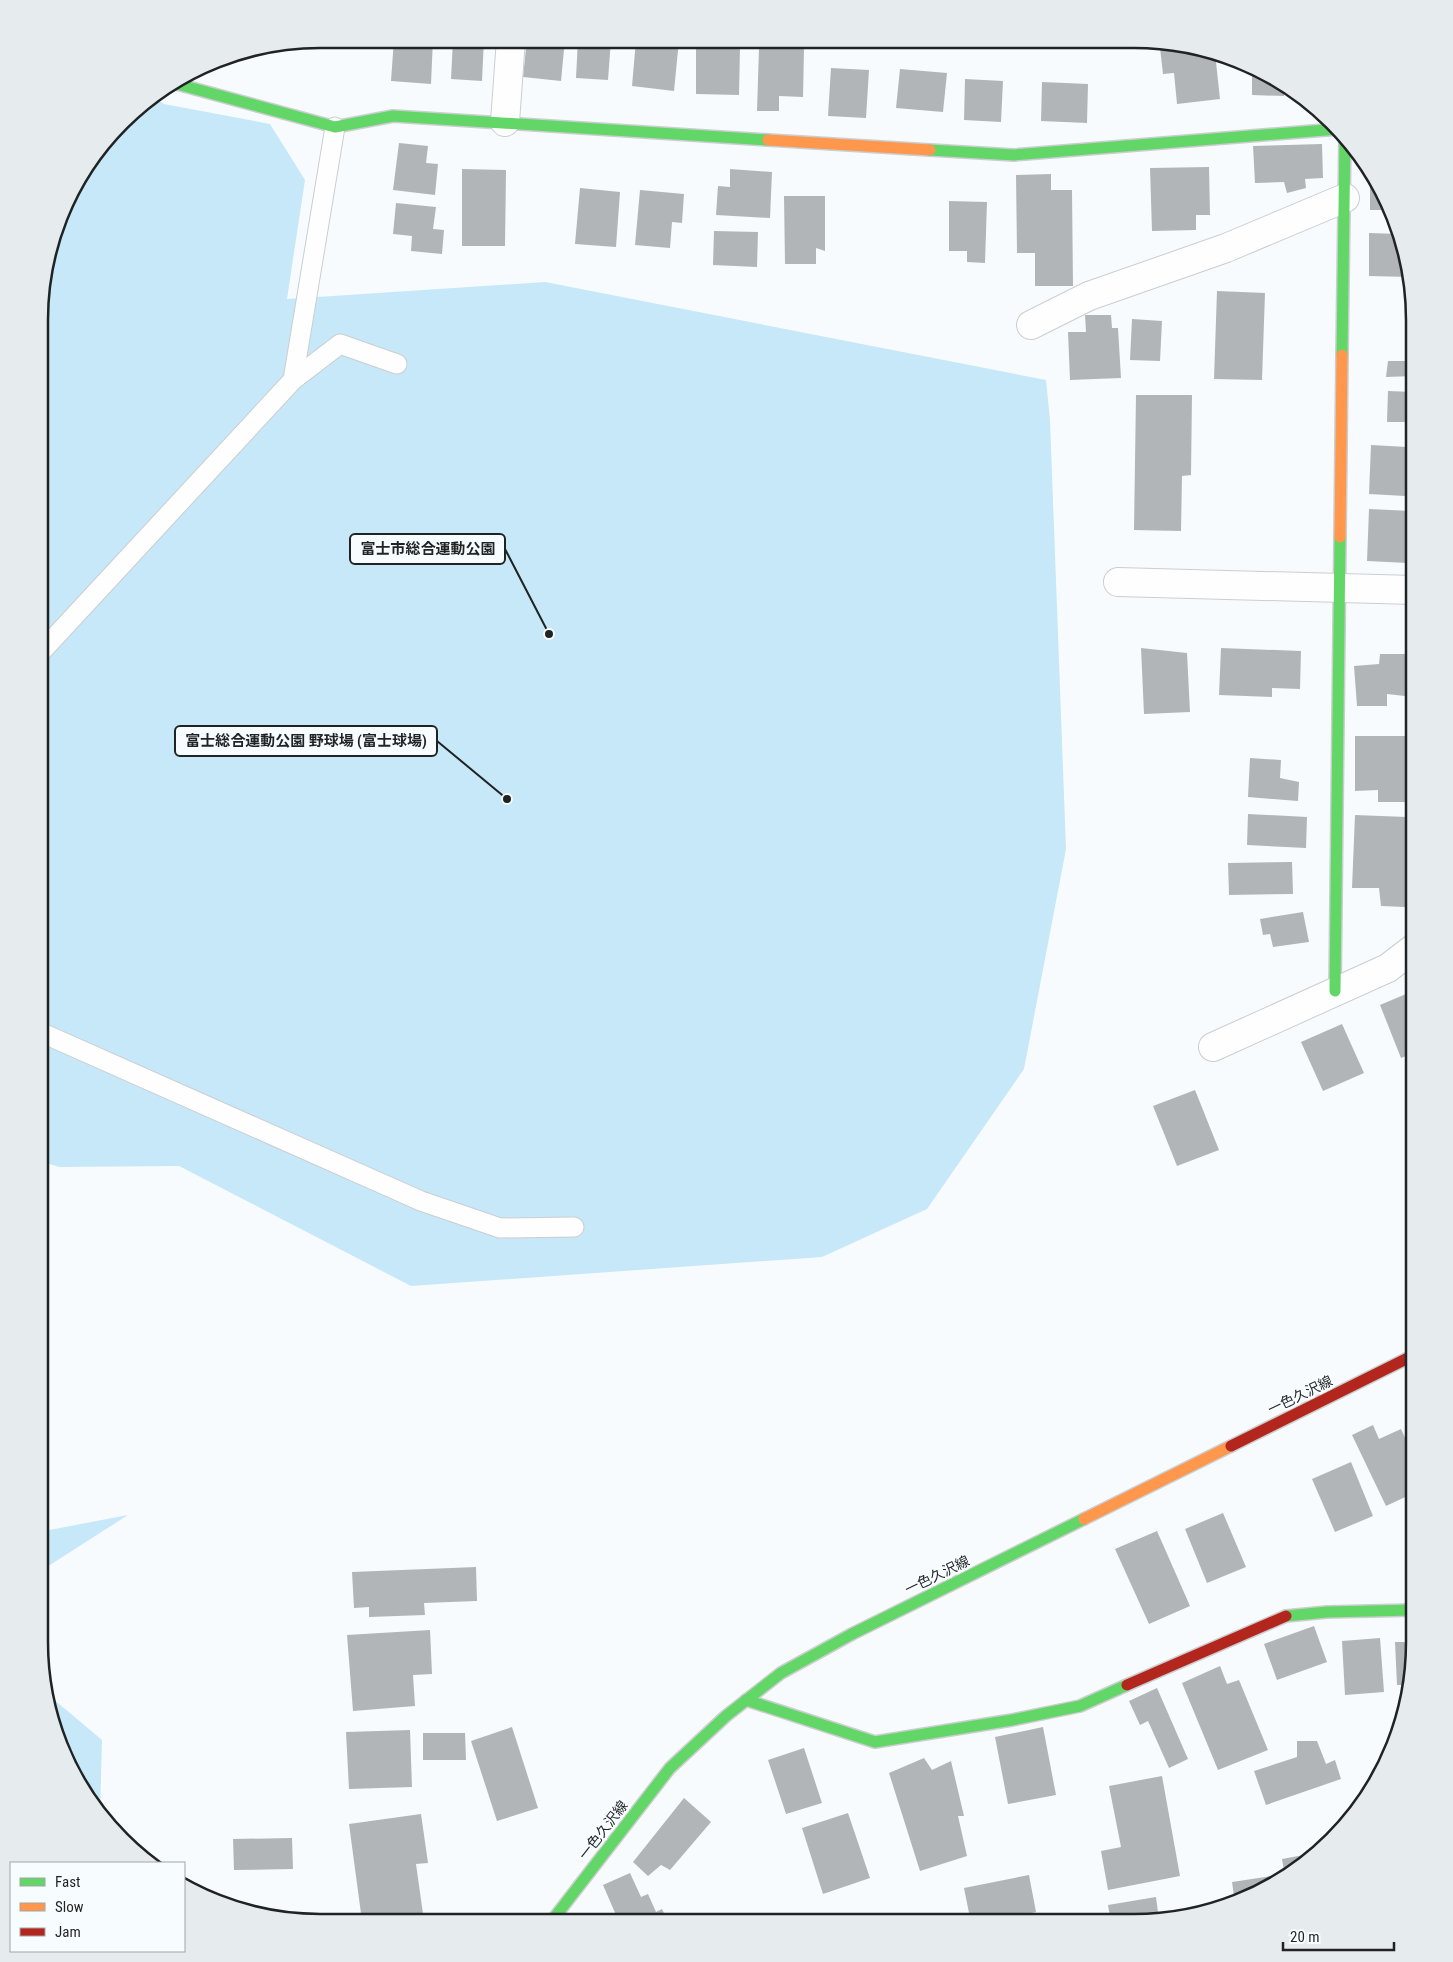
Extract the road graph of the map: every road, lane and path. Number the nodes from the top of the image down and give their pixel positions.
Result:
1 (510, 48) edge
2 (181, 85) edge
3 (505, 122) junction
4 (335, 127) junction
5 (1328, 129) edge
6 (1345, 149) edge
7 (1345, 198) junction
8 (1031, 325) dead end
9 (398, 364) dead end
10 (293, 380) junction
11 (1118, 582) dead end
12 (1339, 587) junction
13 (1406, 590) edge
14 (48, 643) edge
15 (1406, 954) edge
16 (1335, 992) junction
17 (48, 1036) edge
18 (1213, 1047) dead end
19 (574, 1227) dead end
20 (1406, 1359) edge
21 (1406, 1610) edge
22 (746, 1700) junction
23 (557, 1914) edge

1 - 3 street
2 - 4 street
3 - 4 street
3 - 5 street
4 - 10 lane
6 - 7 street
7 - 8 street
7 - 12 street
9 - 10 lane
10 - 14 lane
11 - 12 street
12 - 13 street
12 - 16 street
15 - 16 street
16 - 18 street
17 - 19 lane
20 - 22 street, 一色久沢線
21 - 22 street
22 - 23 street, 一色久沢線

